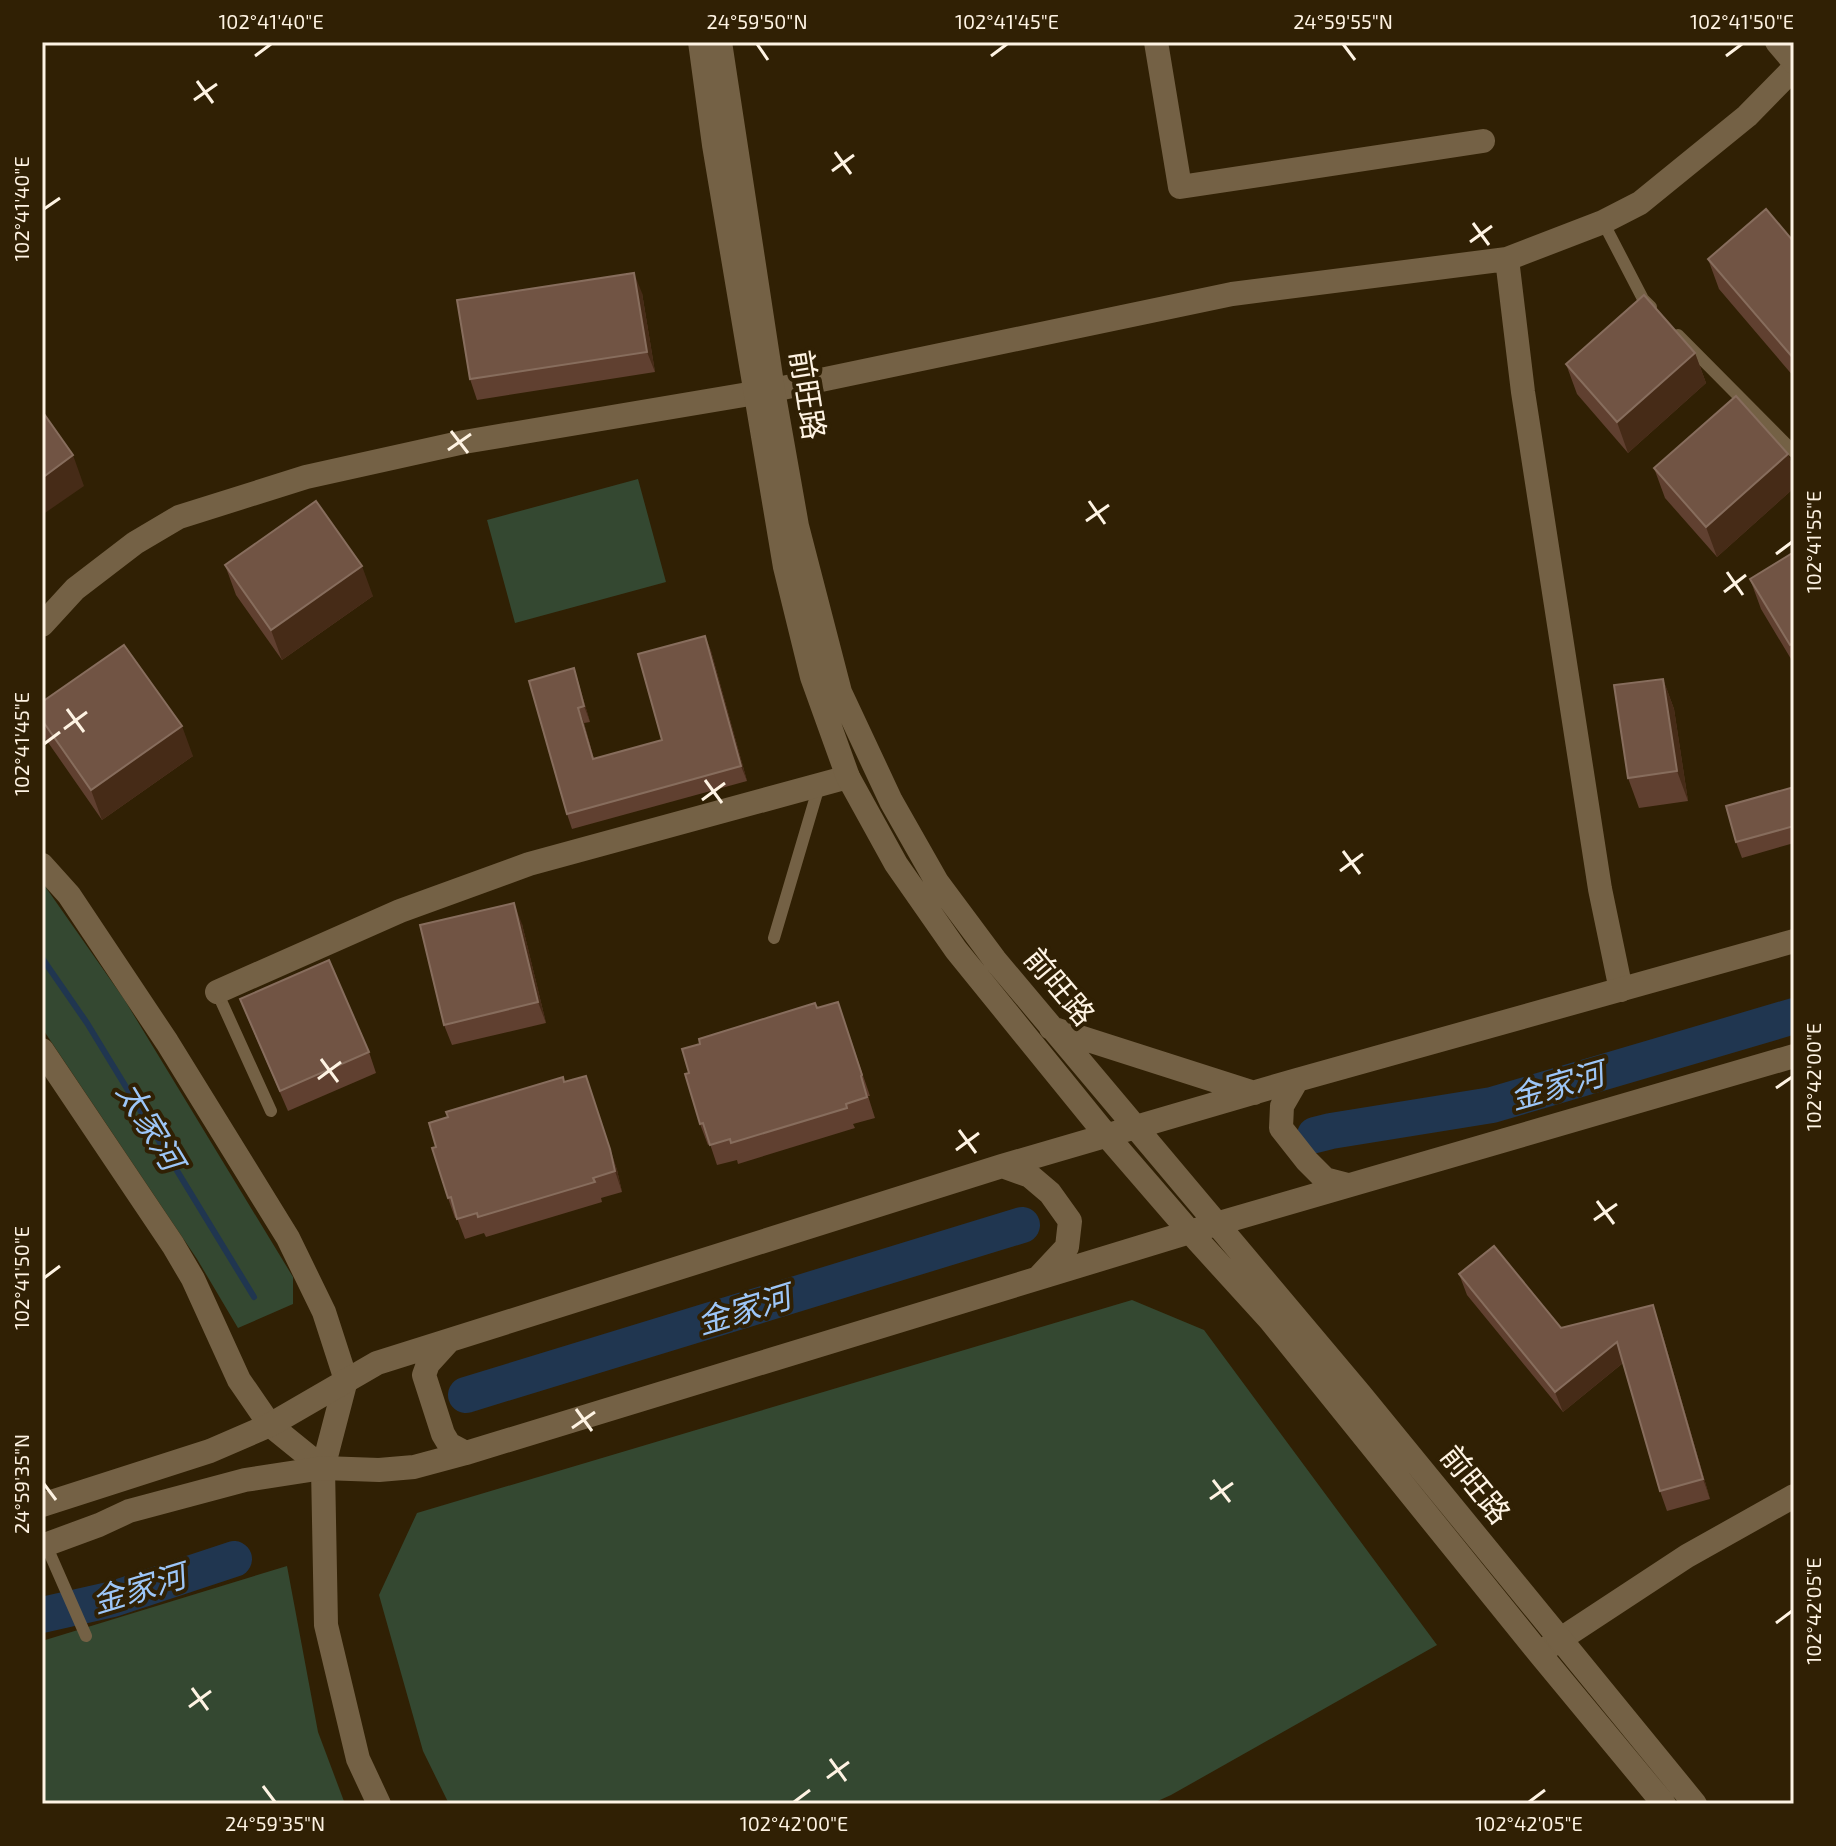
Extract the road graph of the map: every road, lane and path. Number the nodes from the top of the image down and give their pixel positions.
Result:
1 (700, 42) edge
2 (720, 42) edge
3 (1156, 42) edge
4 (1777, 42) edge
5 (1794, 65) edge
6 (1483, 141) dead end
7 (1603, 222) junction
8 (1507, 259) junction
9 (764, 392) junction
10 (1794, 452) edge
11 (42, 625) edge
12 (848, 777) junction
13 (819, 786) junction
14 (42, 865) edge
15 (774, 938) dead end
16 (1794, 941) edge
17 (1621, 990) junction
18 (217, 992) joint
19 (1051, 1028) junction
20 (42, 1050) edge
21 (1794, 1056) edge
22 (1297, 1080) junction
23 (1254, 1093) junction
24 (271, 1111) dead end
25 (1135, 1128) junction
26 (1107, 1136) junction
27 (1002, 1166) junction
28 (1348, 1185) junction
29 (1216, 1224) junction
30 (1190, 1232) junction
31 (1039, 1277) junction
32 (450, 1340) junction
33 (346, 1380) junction
34 (270, 1425) junction
35 (466, 1453) junction
36 (323, 1468) junction
37 (1794, 1496) edge
38 (42, 1505) edge
39 (44, 1546) edge
40 (86, 1636) dead end
41 (1560, 1639) junction
42 (1539, 1653) junction
43 (379, 1804) edge
44 (1664, 1804) edge
45 (1695, 1804) edge

1 - 9 street, 前旺路
2 - 9 street, 前旺路
3 - 6 street
4 - 5 street
5 - 7 street
7 - 8 street
7 - 10 lane
8 - 9 street
8 - 17 street
9 - 11 street
9 - 12 street, 前旺路
9 - 19 street, 前旺路
12 - 13 street
12 - 26 street, 前旺路
13 - 15 lane
13 - 18 street
14 - 33 street
16 - 17 street
17 - 22 street
18 - 24 lane
19 - 23 street
19 - 25 street, 前旺路
20 - 34 street
21 - 28 street
22 - 23 street
22 - 28 street
23 - 25 street
25 - 26 street
25 - 29 street, 前旺路
26 - 27 street
26 - 30 street, 前旺路
27 - 31 street
27 - 32 street
28 - 29 street
29 - 30 street
29 - 41 street, 前旺路
30 - 31 street
30 - 42 street, 前旺路
31 - 35 street
32 - 33 street
32 - 35 street
33 - 34 street
33 - 36 street
34 - 36 street
34 - 38 street
35 - 36 street
36 - 39 street
36 - 43 street
37 - 41 street
39 - 40 lane
41 - 42 street
41 - 45 street, 前旺路
42 - 44 street, 前旺路

